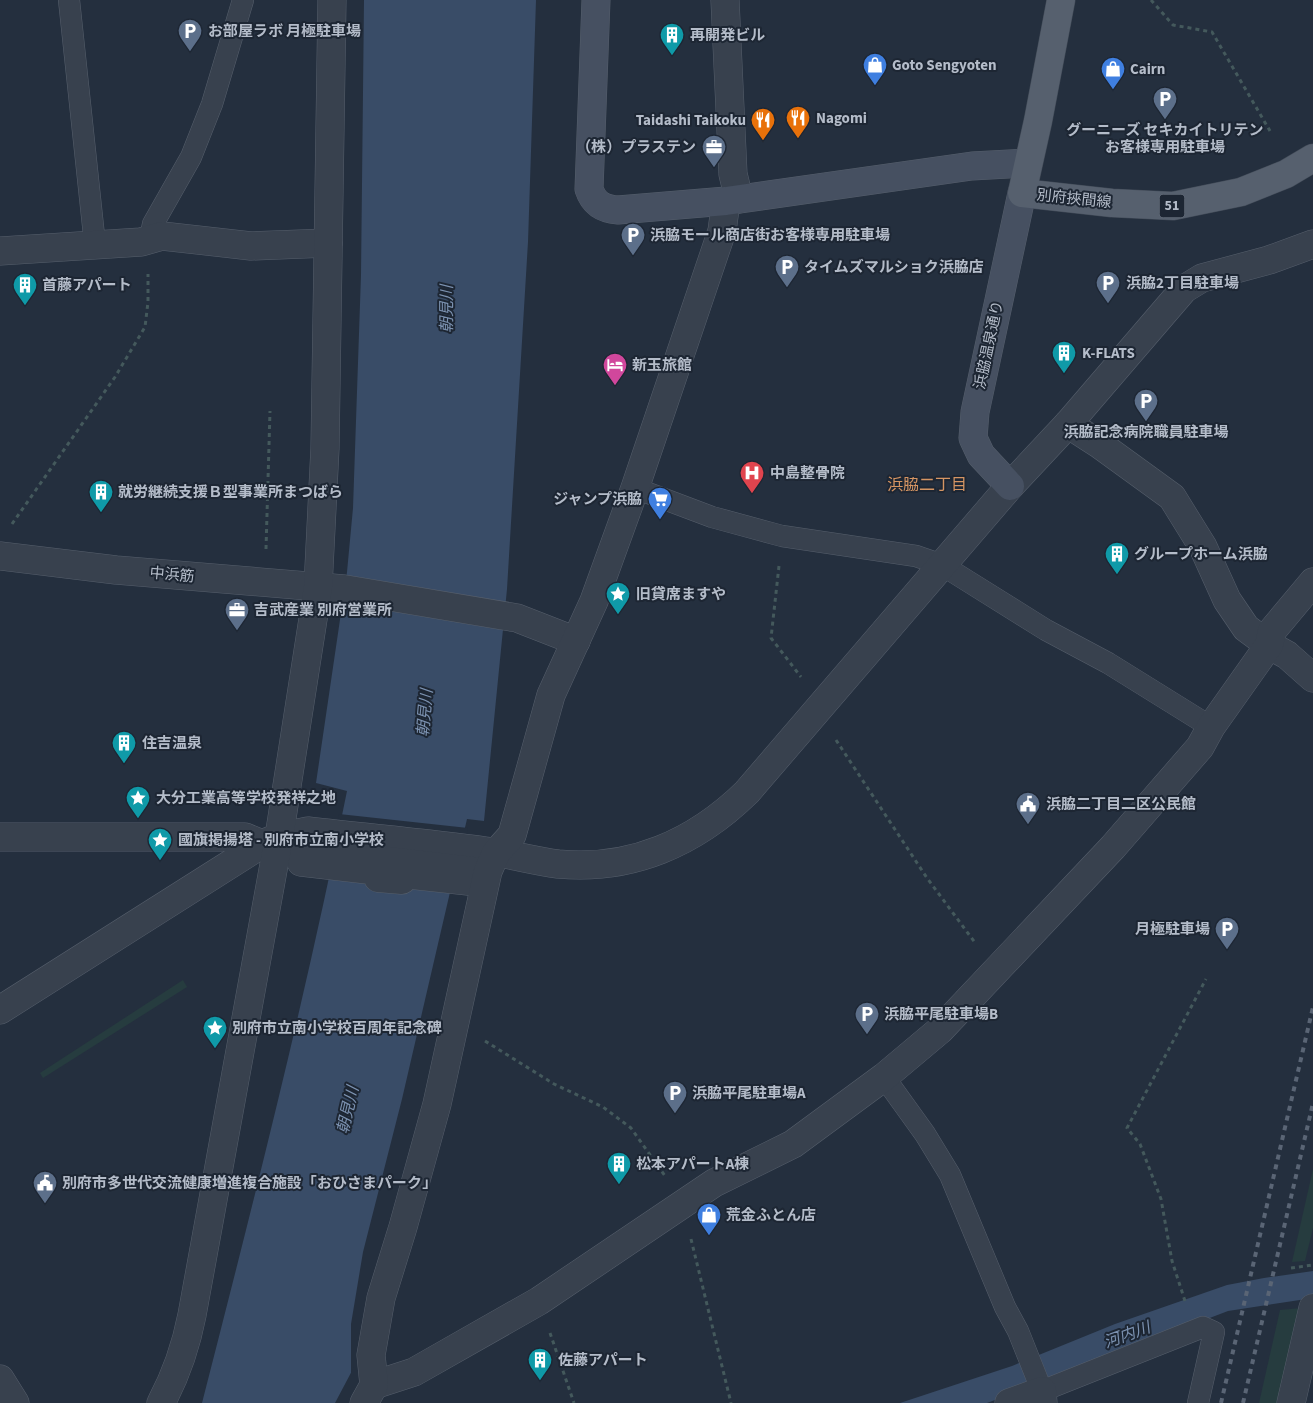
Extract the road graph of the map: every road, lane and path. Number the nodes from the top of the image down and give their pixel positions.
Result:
1 (69, 0) edge
2 (243, 0) edge
3 (332, 0) edge
4 (596, 0) edge
5 (725, 0) edge
6 (1061, 0) edge
7 (1151, 0) edge
8 (1270, 131) dead end
9 (1313, 158) edge
10 (1028, 163) junction
11 (1022, 193) junction
12 (732, 200) junction
13 (150, 239) junction
14 (328, 243) junction
15 (1313, 244) edge
16 (96, 245) junction
17 (0, 251) edge
18 (270, 411) dead end
19 (1068, 424) junction
20 (1010, 486) junction
21 (635, 488) junction
22 (11, 525) dead end
23 (782, 536) junction
24 (0, 556) edge
25 (942, 566) junction
26 (1313, 582) edge
27 (266, 583) junction
28 (331, 588) junction
29 (576, 641) junction
30 (1269, 644) junction
31 (1313, 678) edge
32 (820, 708) junction
33 (1211, 727) junction
34 (0, 836) edge
35 (270, 840) junction
36 (488, 859) junction
37 (997, 970) junction
38 (1206, 978) dead end
39 (0, 1010) edge
40 (456, 1021) junction
41 (884, 1077) junction
42 (682, 1204) junction
43 (1313, 1265) edge
44 (1291, 1268) dead end
45 (1184, 1298) dead end
46 (539, 1301) junction
47 (1313, 1308) edge
48 (0, 1379) edge
49 (1042, 1393) edge
50 (369, 1394) edge
51 (15, 1403) edge
52 (161, 1403) edge
53 (574, 1403) edge
54 (731, 1403) edge
55 (1009, 1403) edge
56 (1198, 1403) edge
57 (1291, 1403) edge

1 - 16 lane
2 - 13 lane
3 - 14 street
4 - 12 street
5 - 12 street
6 - 10 main road, 別府挾間線
7 - 8 path
9 - 11 main road, 別府挾間線 / 51
10 - 11 main road, 別府挾間線
10 - 12 street
11 - 20 street, 浜脇温泉通り
12 - 21 street
13 - 14 street
13 - 16 street
13 - 22 path
14 - 28 street
15 - 19 street
16 - 17 street
18 - 27 path
19 - 20 street
19 - 30 street
20 - 25 street
21 - 23 lane
21 - 29 street
23 - 25 lane
23 - 32 path
24 - 27 street, 中浜筋
25 - 32 street
25 - 33 lane
26 - 30 street
27 - 28 street, 中浜筋
28 - 29 street, 中浜筋
28 - 35 street
29 - 36 street
30 - 31 street
30 - 33 street
32 - 36 street
32 - 37 path
33 - 37 street
34 - 35 street
35 - 36 street
35 - 39 street
35 - 52 street
36 - 36 street
36 - 40 street
37 - 41 street
38 - 45 path
40 - 42 path
40 - 50 street
41 - 42 street
41 - 49 lane
42 - 46 street
42 - 54 path
43 - 44 path
46 - 50 street
46 - 53 path
47 - 57 street
48 - 51 street
49 - 55 street
49 - 56 lane

